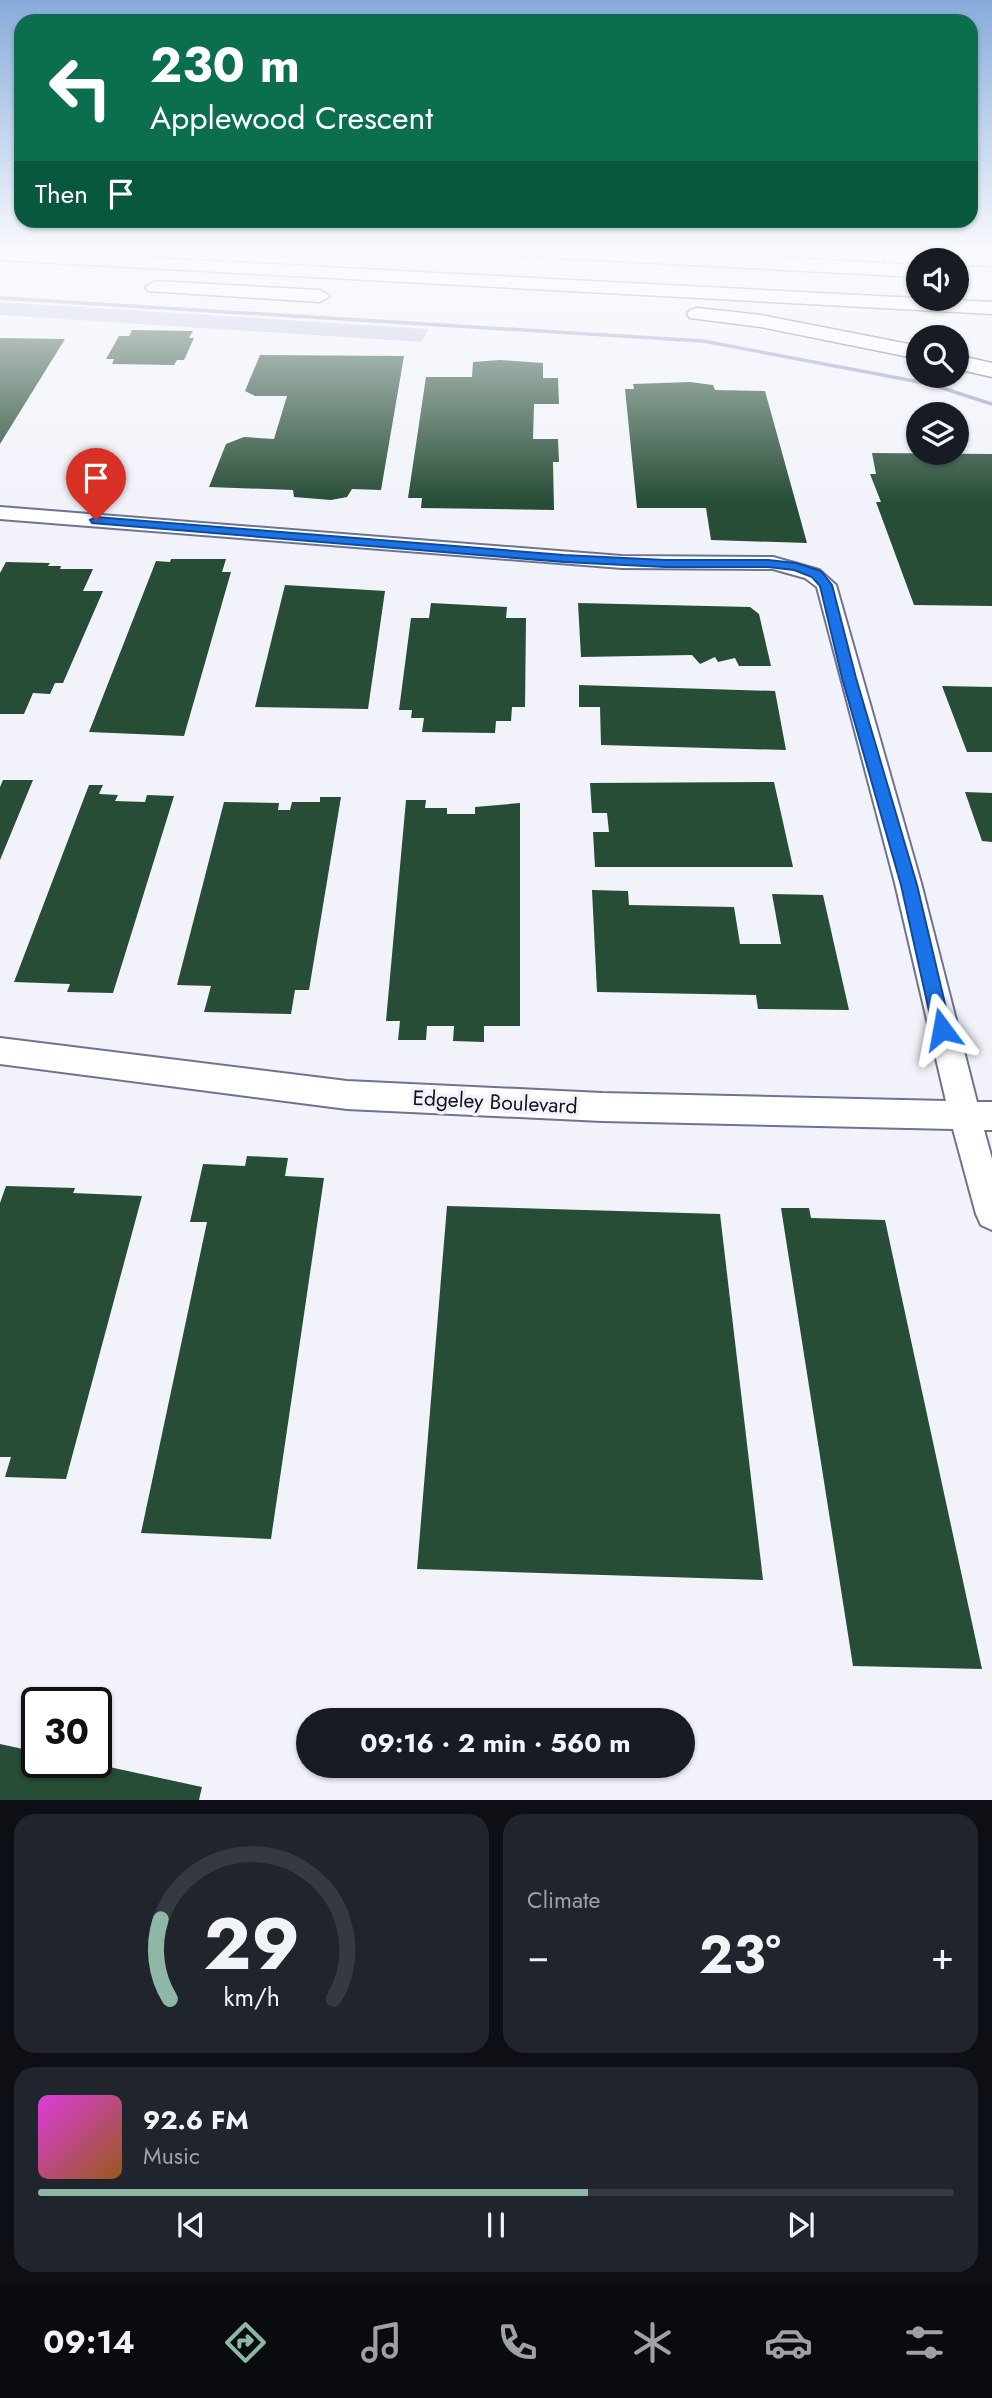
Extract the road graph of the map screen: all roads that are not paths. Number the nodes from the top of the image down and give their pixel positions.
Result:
1 (825, 334) edge
2 (906, 350) edge
3 (969, 365) edge
4 (992, 370) edge
5 (0, 513) edge
6 (0, 1051) edge
7 (978, 1115) edge
8 (992, 1214) edge

1 - 2 highway
3 - 4 highway
5 - 7 street
6 - 7 street, Edgeley Boulevard
7 - 8 street

